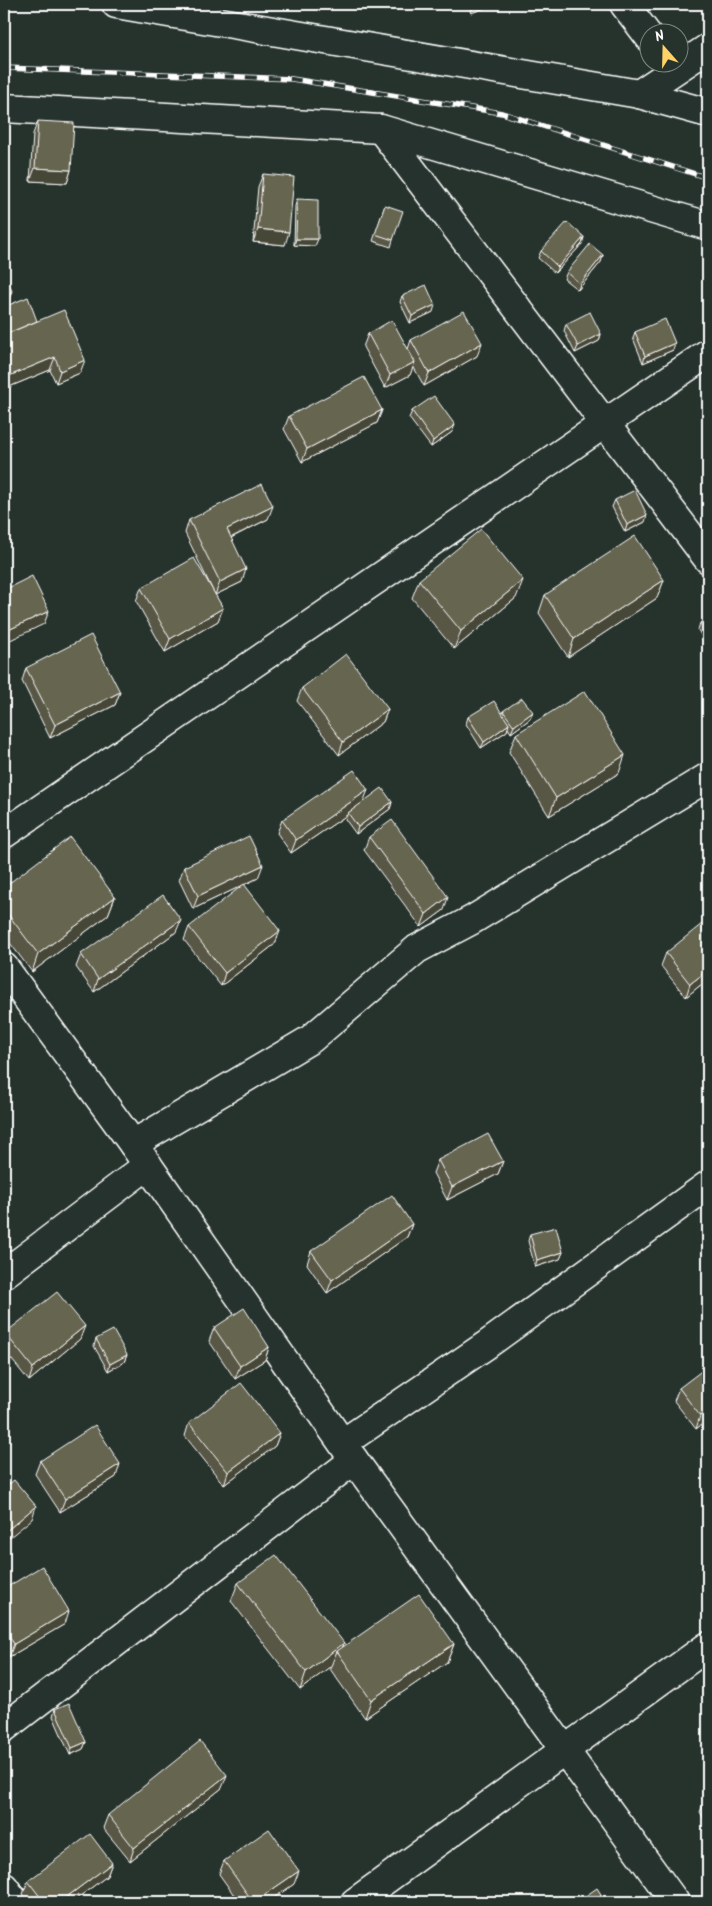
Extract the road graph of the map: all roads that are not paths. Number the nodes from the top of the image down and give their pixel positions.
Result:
1 (116, 4) edge
2 (624, 4) edge
3 (640, 25) edge
4 (708, 48) edge
5 (690, 57) edge
6 (665, 72) edge
7 (640, 94) junction
8 (4, 108) edge
9 (708, 113) edge
10 (381, 129) junction
11 (708, 226) edge
12 (708, 353) edge
13 (605, 425) junction
14 (708, 559) edge
15 (708, 776) edge
16 (4, 834) edge
17 (4, 967) edge
18 (141, 1154) junction
19 (708, 1185) edge
20 (4, 1274) edge
21 (349, 1452) junction
22 (708, 1646) edge
23 (4, 1728) edge
24 (563, 1749) junction
25 (4, 1887) edge
26 (15, 1902) edge
27 (355, 1902) edge
28 (675, 1902) edge

1 - 7 street
2 - 3 street
4 - 5 street
6 - 7 street
7 - 9 street
8 - 10 street
10 - 11 street
10 - 13 street
12 - 13 street
13 - 14 street
13 - 16 street
15 - 18 street
17 - 18 street
18 - 20 street
18 - 21 street
19 - 21 street
21 - 23 street
21 - 24 street
22 - 24 street
24 - 27 street
24 - 28 street
25 - 26 street

